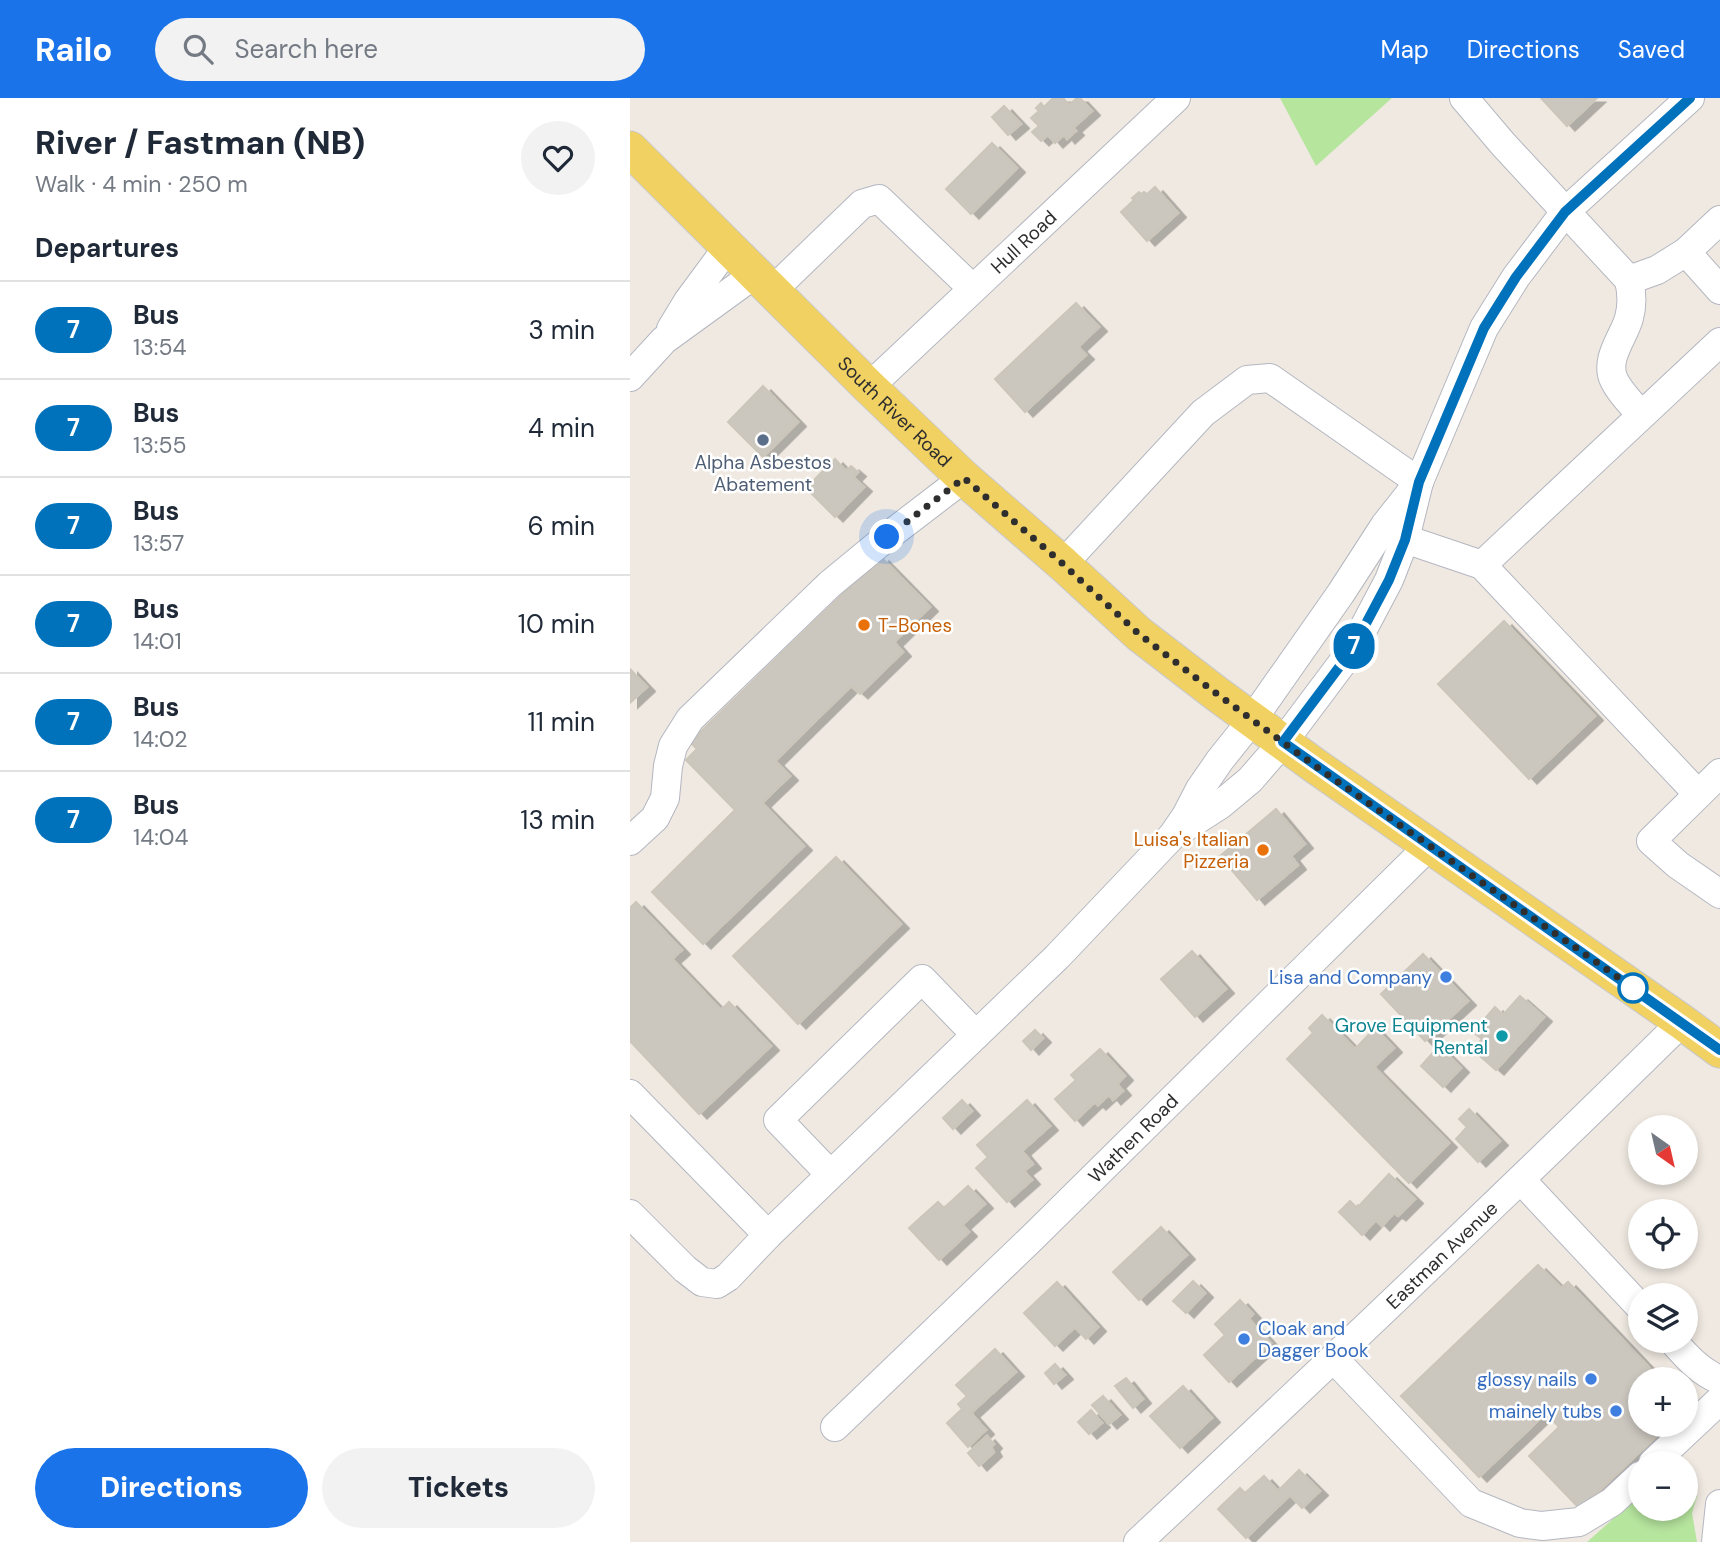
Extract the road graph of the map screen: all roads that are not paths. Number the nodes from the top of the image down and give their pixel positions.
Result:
1 (1176, 98) edge
2 (1464, 98) edge
3 (1690, 98) edge
4 (630, 149) edge
5 (1565, 212) junction
6 (1720, 220) edge
7 (728, 247) junction
8 (1686, 252) junction
9 (1629, 280) junction
10 (763, 283) junction
11 (972, 288) junction
12 (1720, 290) edge
13 (664, 340) junction
14 (1720, 342) edge
15 (630, 377) edge
16 (869, 387) junction
17 (1641, 415) junction
18 (964, 478) junction
19 (1419, 482) junction
20 (1405, 540) junction
21 (1063, 564) junction
22 (1482, 565) junction
23 (1252, 720) junction
24 (1283, 742) junction
25 (1720, 773) edge
26 (1698, 794) junction
27 (1173, 835) junction
28 (630, 841) edge
29 (1429, 846) junction
30 (1720, 894) edge
31 (1682, 1022) junction
32 (976, 1035) junction
33 (1720, 1050) edge
34 (630, 1094) edge
35 (830, 1174) junction
36 (1521, 1180) junction
37 (630, 1214) edge
38 (768, 1235) junction
39 (1628, 1294) edge
40 (1684, 1353) edge
41 (1334, 1359) junction
42 (1720, 1380) edge
43 (1720, 1400) edge
44 (835, 1427) dead end
45 (1666, 1451) edge
46 (1628, 1487) edge
47 (1720, 1504) edge
48 (1138, 1542) edge
49 (1716, 1542) edge

1 - 11 street, Hull Road
2 - 5 street
3 - 5 street
4 - 7 main road, South River Road
5 - 9 street
5 - 19 street
6 - 8 street
7 - 10 main road, South River Road
7 - 13 street
8 - 9 street
8 - 12 street
9 - 17 street
10 - 11 street
10 - 13 street
10 - 16 main road, South River Road
11 - 16 street, Hull Road
13 - 15 street
14 - 17 street
16 - 18 main road, South River Road
17 - 22 street
18 - 21 main road, South River Road
18 - 28 street
19 - 20 street
19 - 21 street
19 - 23 street
20 - 22 street
20 - 24 street
21 - 23 main road, South River Road
22 - 26 street
23 - 24 main road, South River Road
23 - 27 street
24 - 27 street
24 - 29 main road, South River Road
25 - 26 street
26 - 30 street
27 - 32 street
29 - 31 main road, South River Road
29 - 44 street, Wathen Road
31 - 33 main road, South River Road
31 - 36 street, Eastman Avenue
32 - 35 street
32 - 35 street
34 - 38 street
35 - 38 street
36 - 39 street
36 - 41 street, Eastman Avenue
37 - 38 street
40 - 42 street
41 - 46 street
41 - 48 street, Eastman Avenue
43 - 45 street
47 - 49 street

